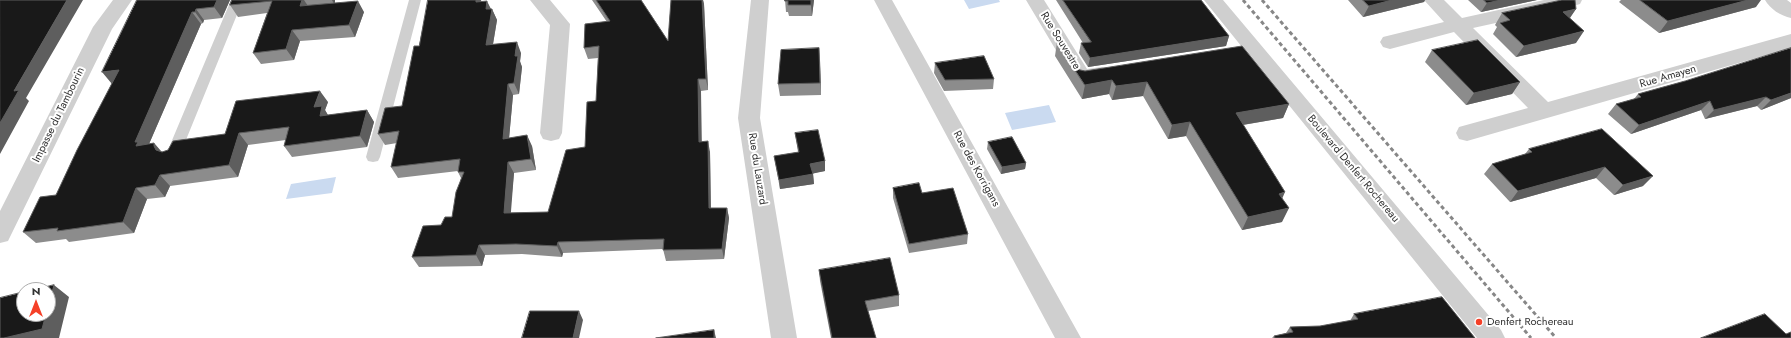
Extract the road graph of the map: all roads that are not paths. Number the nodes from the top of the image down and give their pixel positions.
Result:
1 (122, 0) edge
2 (237, 0) edge
3 (415, 0) edge
4 (539, 0) edge
5 (760, 0) edge
6 (883, 0) edge
7 (1035, 0) edge
8 (1213, 0) edge
9 (1432, 0) edge
10 (1573, 0) edge
11 (1774, 0) edge
12 (1791, 12) edge
13 (1458, 24) junction
14 (1390, 42) dead end
15 (1791, 42) edge
16 (1253, 49) junction
17 (1230, 52) edge
18 (1121, 71) edge
19 (1545, 112) junction
20 (551, 133) dead end
21 (1467, 133) dead end
22 (172, 157) edge
23 (373, 157) dead end
24 (0, 234) edge
25 (784, 338) edge
26 (1068, 338) edge
27 (1492, 338) edge

1 - 24 street, Impasse du Tambourin
2 - 22 lane
3 - 23 lane
4 - 20 street
5 - 25 street, Rue du Lauzard
6 - 26 street, Rue des Korrigans
7 - 18 street, Rue Souvestre
8 - 16 street, Boulevard Denfert Rochereau
9 - 13 street
10 - 13 street
11 - 12 street
13 - 14 street
13 - 19 street
15 - 19 street, Rue Amayen
16 - 17 street
16 - 27 street, Boulevard Denfert Rochereau
19 - 21 street, Rue Amayen

